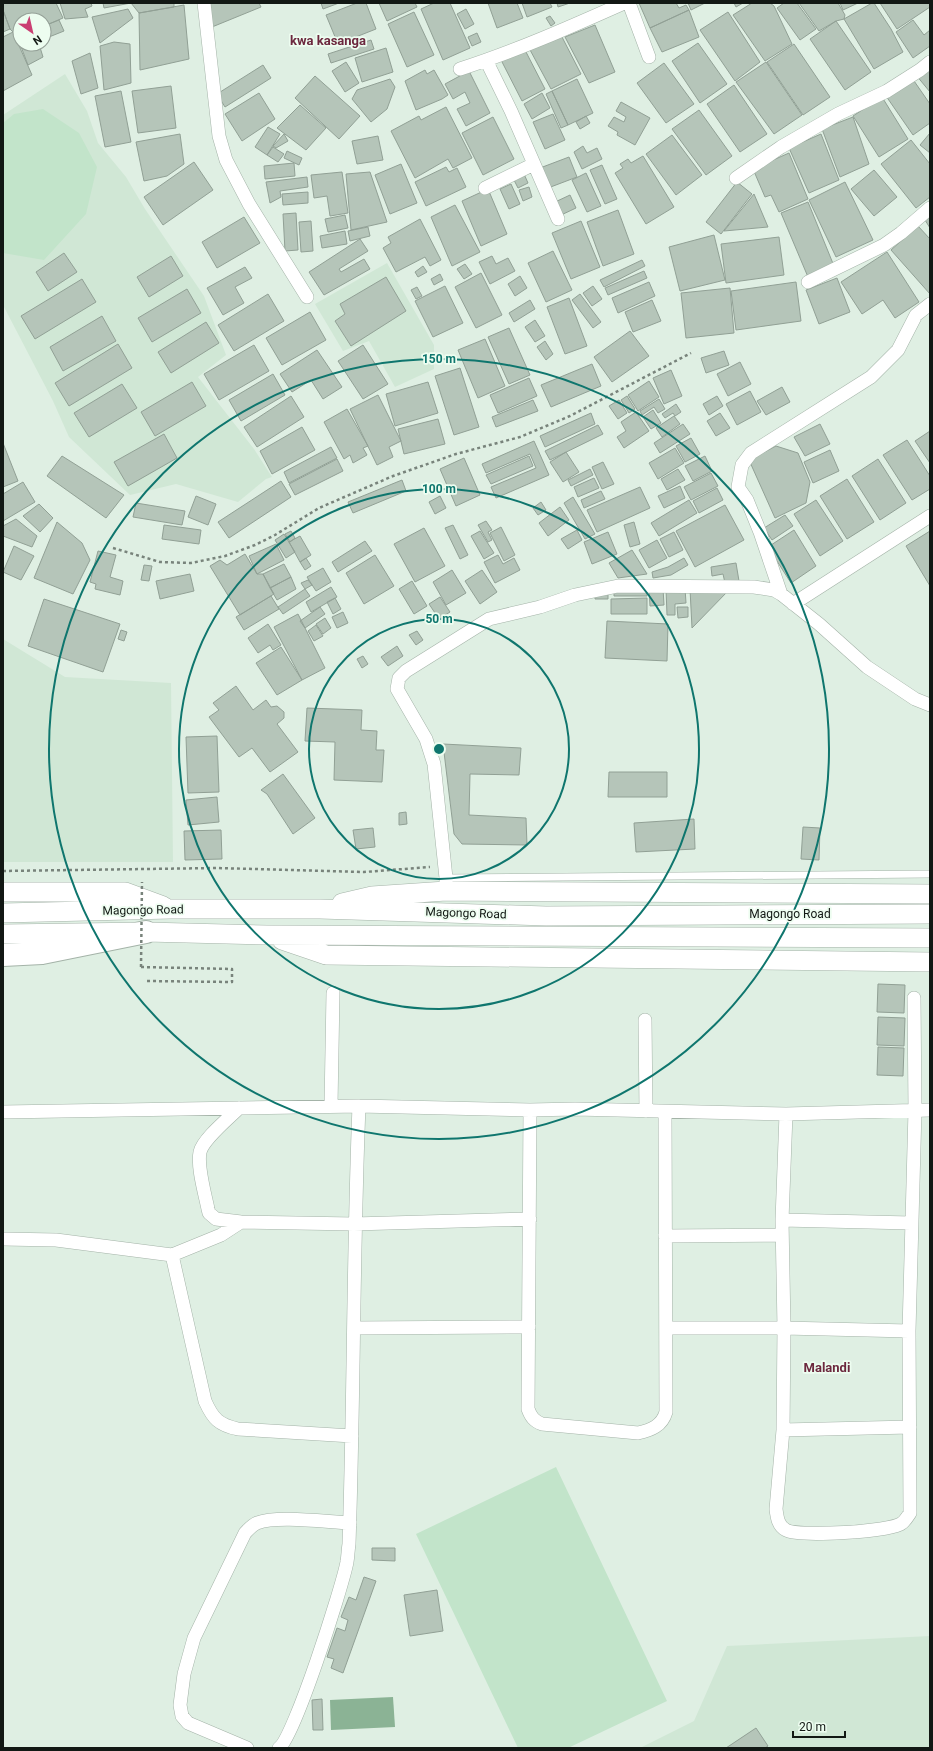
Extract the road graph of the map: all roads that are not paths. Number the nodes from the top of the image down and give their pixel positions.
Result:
1 (204, 3) edge
2 (624, 3) edge
3 (629, 3) edge
4 (649, 57) dead end
5 (486, 60) junction
6 (930, 62) edge
7 (460, 69) dead end
8 (534, 164) junction
9 (736, 178) dead end
10 (485, 188) dead end
11 (930, 208) edge
12 (558, 219) dead end
13 (808, 282) dead end
14 (307, 297) dead end
15 (930, 304) edge
16 (930, 516) edge
17 (781, 594) junction
18 (793, 604) junction
19 (930, 705) edge
20 (930, 874) edge
21 (446, 879) junction
22 (3, 892) edge
23 (930, 894) edge
24 (171, 909) junction
25 (320, 909) junction
26 (3, 913) edge
27 (930, 914) edge
28 (146, 932) junction
29 (3, 934) edge
30 (267, 935) junction
31 (930, 938) edge
32 (3, 955) edge
33 (930, 962) edge
34 (333, 993) dead end
35 (914, 998) dead end
36 (645, 1020) dead end
37 (332, 1106) junction
38 (359, 1106) junction
39 (239, 1108) junction
40 (530, 1110) junction
41 (915, 1110) junction
42 (930, 1110) edge
43 (646, 1111) junction
44 (3, 1112) edge
45 (665, 1112) junction
46 (786, 1114) junction
47 (530, 1219) junction
48 (782, 1220) junction
49 (241, 1222) junction
50 (911, 1223) junction
51 (354, 1224) junction
52 (782, 1235) junction
53 (665, 1236) junction
54 (3, 1239) edge
55 (172, 1256) junction
56 (529, 1327) junction
57 (355, 1328) junction
58 (666, 1328) junction
59 (784, 1328) junction
60 (909, 1331) junction
61 (910, 1427) junction
62 (783, 1430) junction
63 (352, 1436) junction
64 (350, 1523) junction
65 (247, 1748) edge
66 (280, 1748) edge

1 - 14 street
2 - 5 street
3 - 4 street
5 - 7 street
5 - 8 street
6 - 9 street
8 - 10 street
8 - 12 street
11 - 13 street
15 - 17 street
16 - 18 street
17 - 18 street
17 - 21 street
18 - 19 street
20 - 21 lane
21 - 23 main road
21 - 25 main road
22 - 24 main road
24 - 25 main road, Magongo Road
24 - 26 main road, Magongo Road
25 - 27 main road, Magongo Road
28 - 29 main road, Magongo Road
28 - 30 main road, Magongo Road
28 - 32 highway
30 - 31 main road, Magongo Road
30 - 33 main road
34 - 37 street
35 - 41 street
36 - 43 street
37 - 38 street
37 - 39 street
38 - 40 street
38 - 51 street
39 - 44 street
39 - 49 street
40 - 43 street
40 - 47 street
41 - 42 street
41 - 46 street
41 - 50 street
43 - 45 street
45 - 46 street
45 - 53 street
46 - 48 street
47 - 51 street
47 - 56 street
48 - 50 street
48 - 52 street
49 - 51 street
49 - 55 street
50 - 60 street
51 - 57 street
52 - 53 street
52 - 59 street
53 - 58 street
54 - 55 street
55 - 63 street
56 - 57 street
56 - 58 street
57 - 63 street
58 - 59 street
59 - 60 street
59 - 62 street
60 - 61 street
61 - 62 street
61 - 62 street
63 - 64 street
64 - 65 street
64 - 66 street

